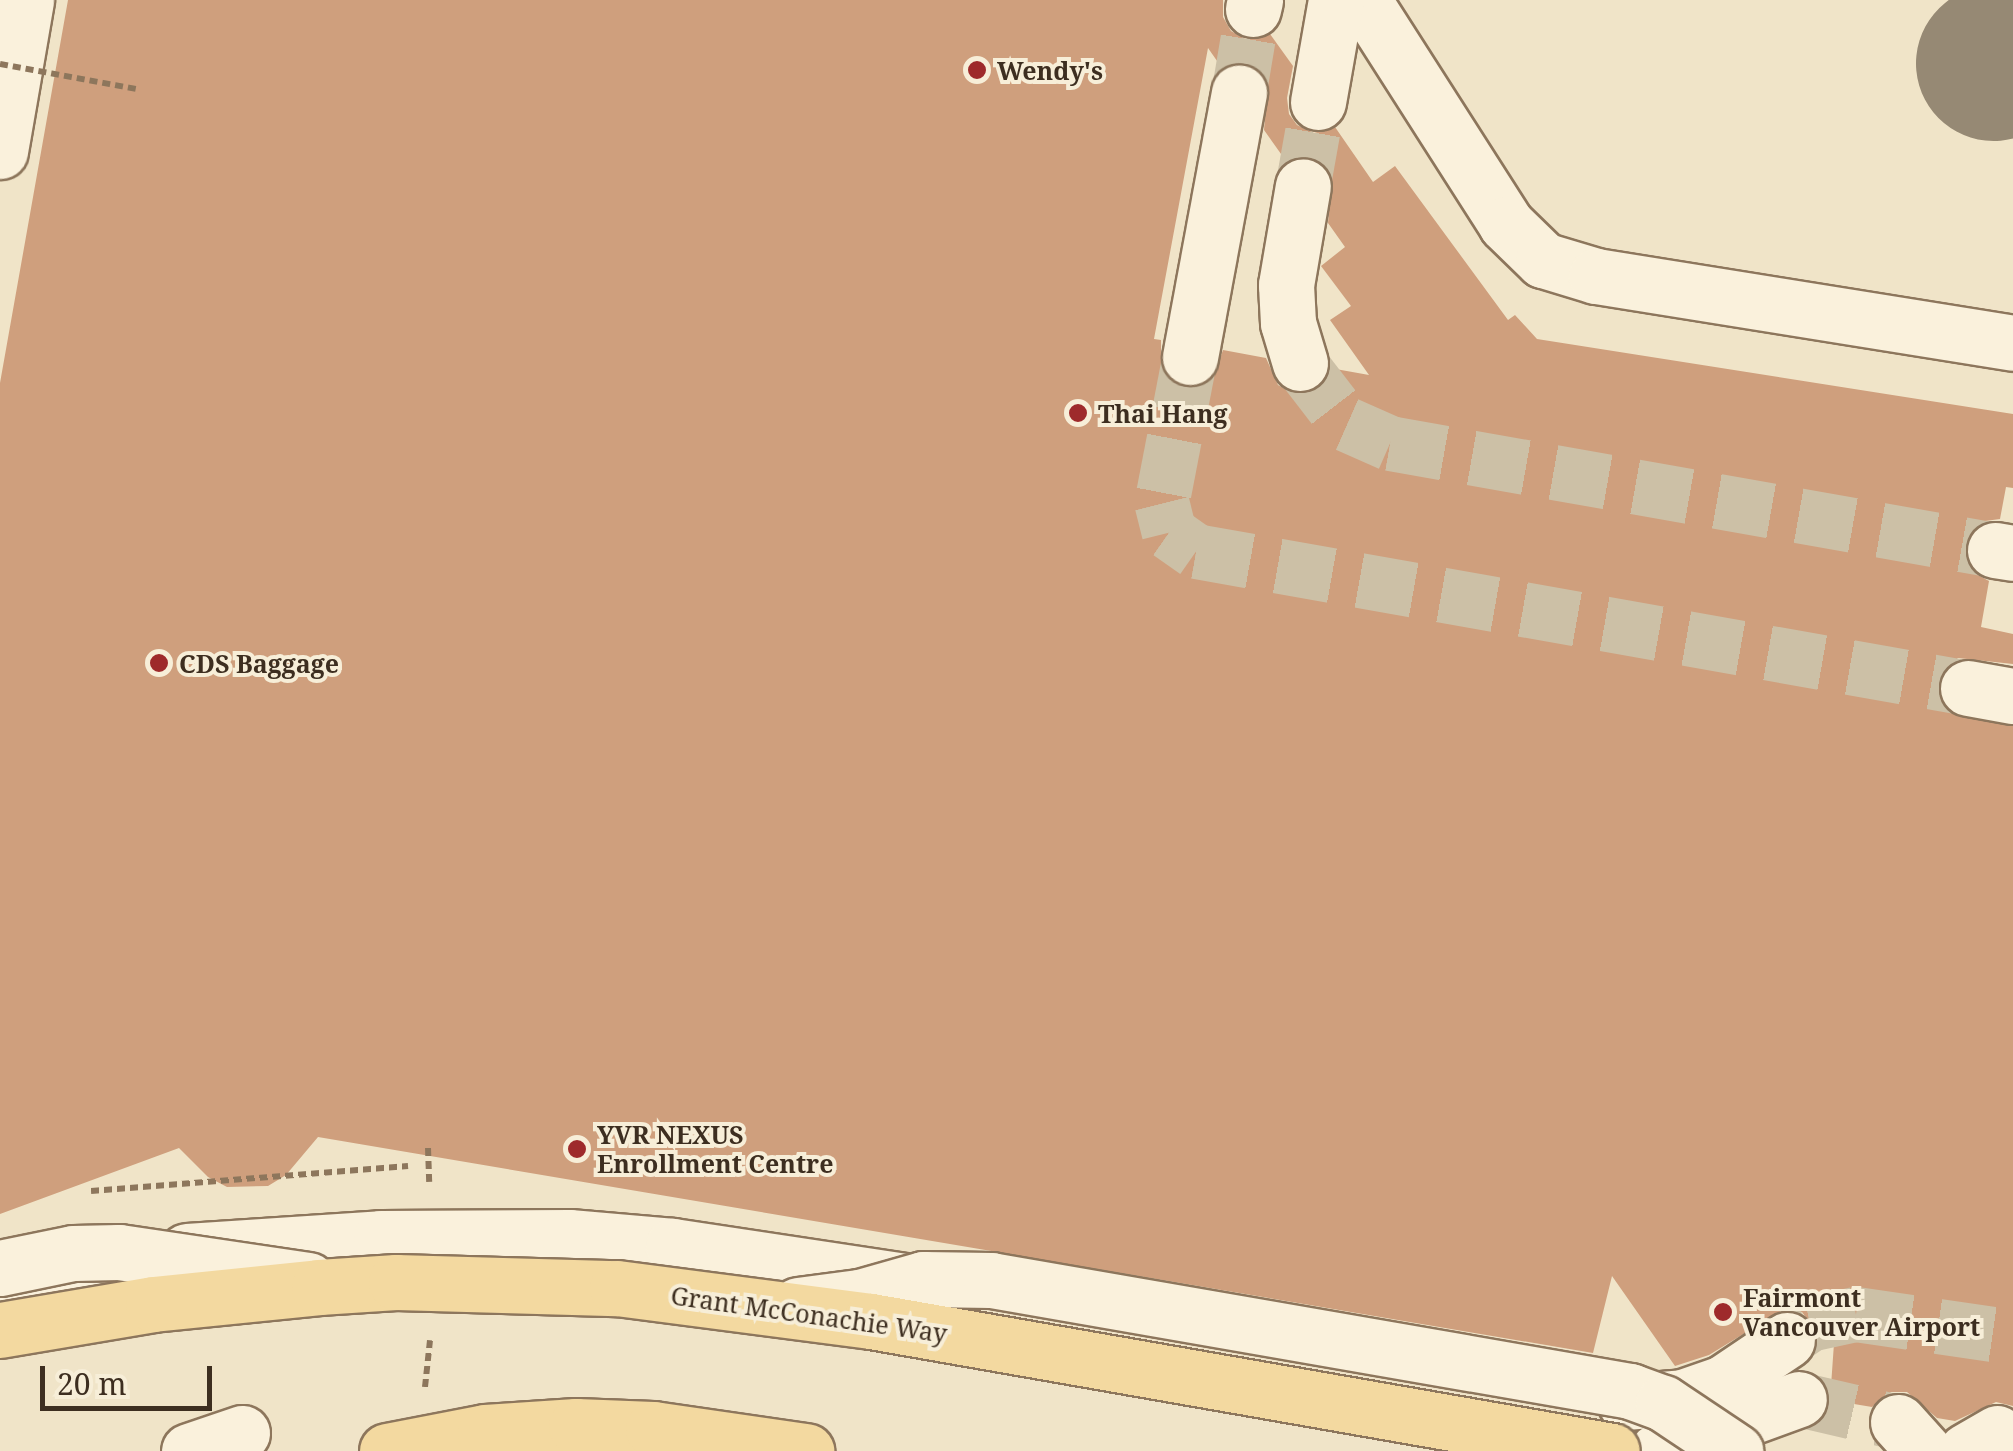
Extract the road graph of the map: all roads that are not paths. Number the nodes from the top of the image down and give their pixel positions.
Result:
1 (1336, 0) edge
2 (1362, 0) edge
3 (24, 2) edge
4 (1239, 92) tunnel mouth
5 (1318, 102) tunnel mouth
6 (0, 151) edge
7 (1303, 186) tunnel mouth
8 (2013, 343) edge
9 (1190, 356) tunnel mouth
10 (1300, 363) tunnel mouth
11 (0, 1268) edge
12 (396, 1282) junction
13 (779, 1306) junction
14 (0, 1318) edge
15 (0, 1330) edge
16 (1786, 1340) tunnel mouth
17 (1799, 1399) tunnel mouth
18 (1609, 1426) edge
19 (242, 1432) dead end
20 (189, 1451) edge
21 (387, 1451) edge
22 (806, 1451) edge
23 (1657, 1451) edge
24 (1686, 1451) edge
25 (1735, 1451) edge

1 - 5 lane
2 - 8 lane
3 - 6 lane
4 - 9 lane
7 - 10 lane
11 - 12 lane, bridge
12 - 13 main road, Grant McConachie Way, bridge
12 - 15 main road, Grant McConachie Way, bridge
13 - 18 main road, Grant McConachie Way, bridge
13 - 25 lane, bridge
14 - 18 lane
16 - 18 lane
17 - 23 lane
18 - 24 lane
19 - 20 lane
21 - 22 main road

